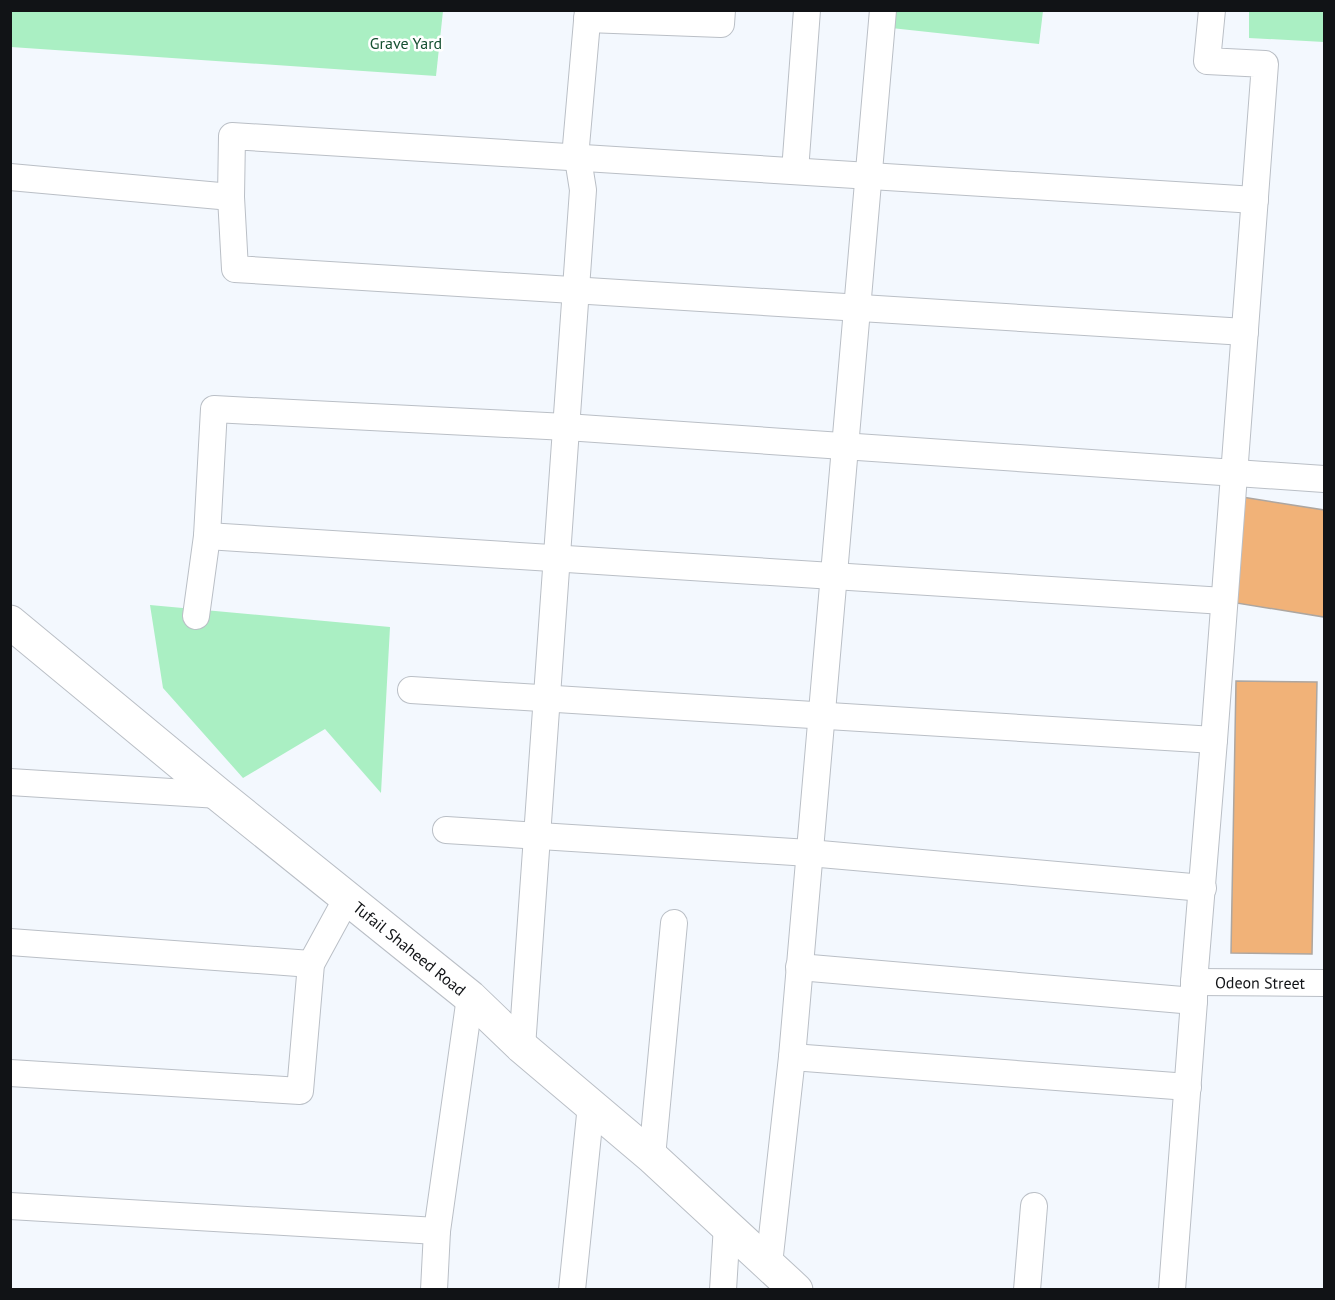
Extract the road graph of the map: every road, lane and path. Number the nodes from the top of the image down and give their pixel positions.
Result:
1 (722, 10) edge
2 (807, 10) edge
3 (883, 10) edge
4 (1212, 10) edge
5 (588, 15) edge
6 (578, 158) junction
7 (795, 171) junction
8 (869, 176) junction
9 (10, 177) edge
10 (231, 197) junction
11 (1255, 200) junction
12 (576, 290) junction
13 (857, 308) junction
14 (1245, 332) junction
15 (566, 427) junction
16 (845, 446) junction
17 (1234, 472) junction
18 (1324, 479) edge
19 (207, 536) junction
20 (557, 558) junction
21 (834, 576) junction
22 (1224, 601) junction
23 (196, 616) dead end
24 (10, 622) edge
25 (411, 690) dead end
26 (547, 699) junction
27 (821, 716) junction
28 (1214, 740) junction
29 (10, 782) edge
30 (219, 795) junction
31 (446, 830) dead end
32 (537, 836) junction
33 (809, 853) junction
34 (1203, 888) junction
35 (347, 898) junction
36 (674, 923) dead end
37 (10, 942) edge
38 (311, 964) junction
39 (800, 967) junction
40 (1324, 983) edge
41 (1194, 991) junction
42 (470, 997) junction
43 (522, 1047) junction
44 (792, 1057) junction
45 (10, 1073) edge
46 (1188, 1087) junction
47 (591, 1105) junction
48 (652, 1157) junction
49 (10, 1206) edge
50 (1034, 1206) dead end
51 (727, 1225) junction
52 (437, 1231) junction
53 (770, 1264) junction
54 (435, 1290) edge
55 (572, 1290) edge
56 (723, 1290) edge
57 (796, 1290) edge
58 (1027, 1290) edge
59 (1172, 1290) edge

1 - 5 street
2 - 7 street
3 - 8 street
4 - 11 street
5 - 6 street
6 - 7 street
6 - 10 street
6 - 12 street
7 - 8 street
8 - 11 street
8 - 13 street
9 - 10 street
10 - 12 street
11 - 14 street
12 - 13 street
12 - 15 street
13 - 14 street
13 - 16 street
14 - 17 street
15 - 16 street
15 - 19 street
15 - 20 street
16 - 17 street
16 - 21 street
17 - 18 street
17 - 22 street
19 - 20 street
19 - 23 street
20 - 21 street
20 - 26 street
21 - 22 street
21 - 27 street
22 - 28 street
24 - 30 street, Tufail Shaheed Road
25 - 26 street
26 - 27 street
26 - 32 street
27 - 28 street
27 - 33 street
28 - 34 street
29 - 30 street
30 - 35 street, Tufail Shaheed Road
31 - 32 street
32 - 33 street
32 - 43 street
33 - 34 street
33 - 39 street
34 - 41 street
35 - 38 street
35 - 42 street, Tufail Shaheed Road
36 - 48 street
37 - 38 street
38 - 45 street
39 - 41 street, Odeon Street
39 - 44 street
40 - 41 street, Odeon Street
41 - 46 street
42 - 43 street, Tufail Shaheed Road
42 - 52 street
43 - 47 street, Tufail Shaheed Road
44 - 46 street
44 - 53 street
46 - 59 street
47 - 48 street, Tufail Shaheed Road
47 - 55 street
48 - 51 street, Tufail Shaheed Road
49 - 52 street
50 - 58 street
51 - 53 street, Tufail Shaheed Road
51 - 56 street
52 - 54 street
53 - 57 street, Tufail Shaheed Road

